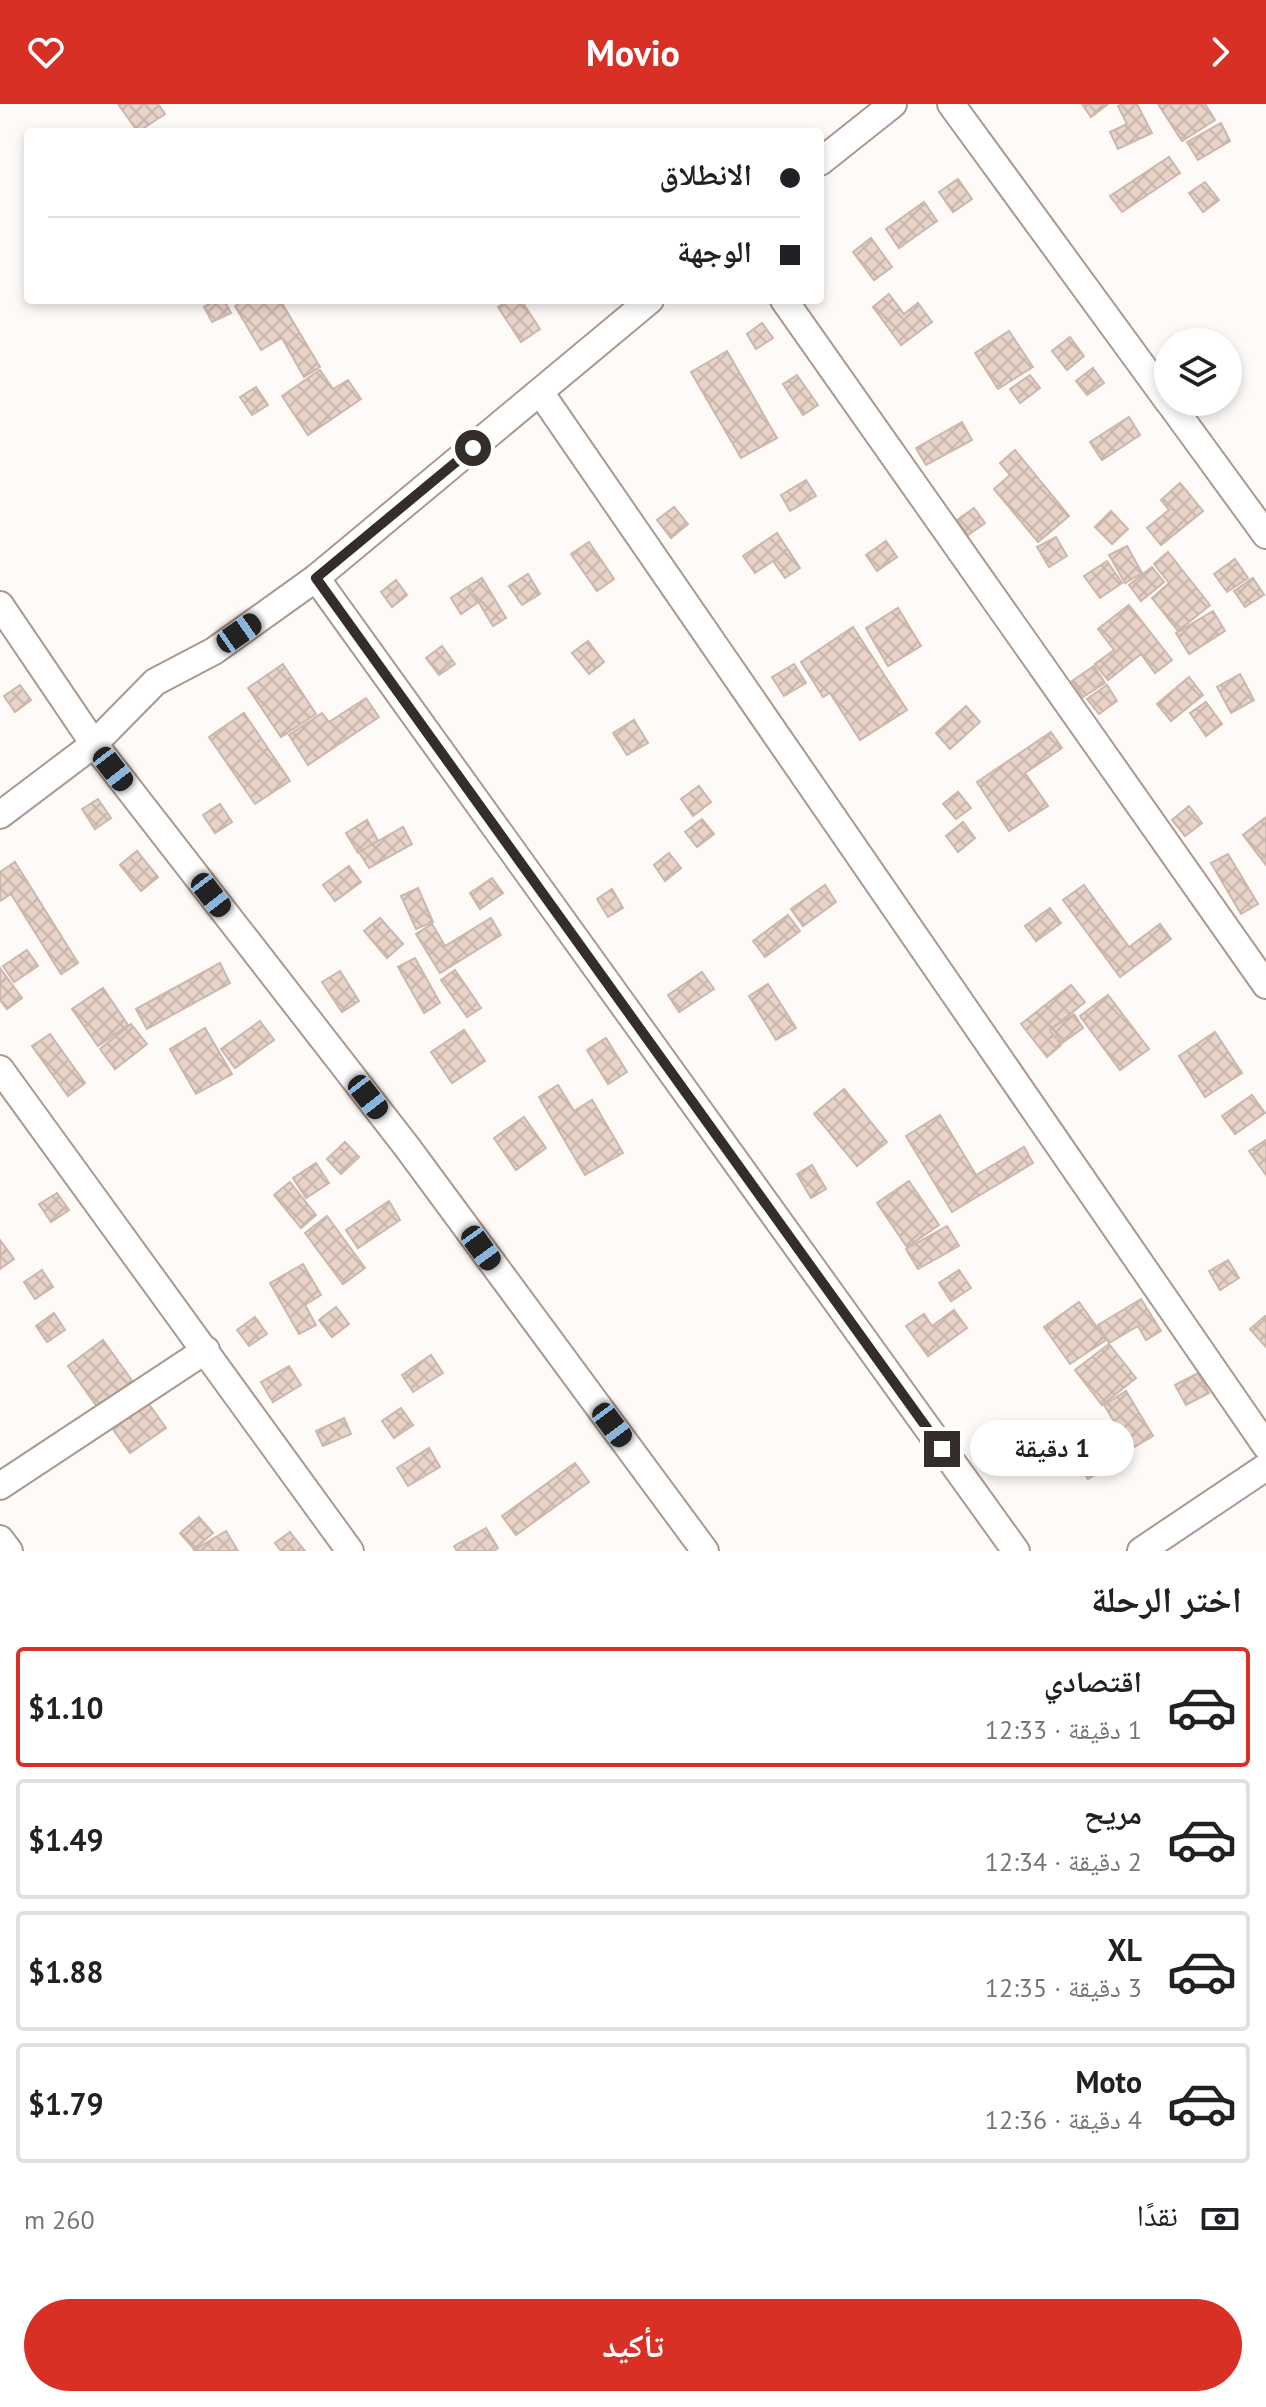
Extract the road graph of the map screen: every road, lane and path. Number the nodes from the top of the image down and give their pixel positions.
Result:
1 (893, 104) edge
2 (951, 104) edge
3 (824, 159) edge
4 (645, 304) edge
5 (787, 304) edge
6 (1154, 382) edge
7 (540, 392) junction
8 (1179, 416) edge
9 (1266, 535) edge
10 (316, 578) junction
11 (0, 605) edge
12 (94, 744) junction
13 (0, 815) edge
14 (1266, 985) edge
15 (0, 1069) edge
16 (206, 1350) junction
17 (1266, 1446) edge
18 (1266, 1467) edge
19 (0, 1486) edge
20 (0, 1539) edge
21 (9, 1551) edge
22 (350, 1551) edge
23 (705, 1551) edge
24 (1016, 1551) edge
25 (1141, 1551) edge

1 - 3 street
2 - 6 street
4 - 7 street
5 - 14 street
7 - 10 street
7 - 17 street
8 - 9 street
10 - 12 street
10 - 24 street
11 - 12 street
12 - 13 street
12 - 23 street
15 - 16 street
16 - 19 street
16 - 22 street
18 - 25 street
20 - 21 street

